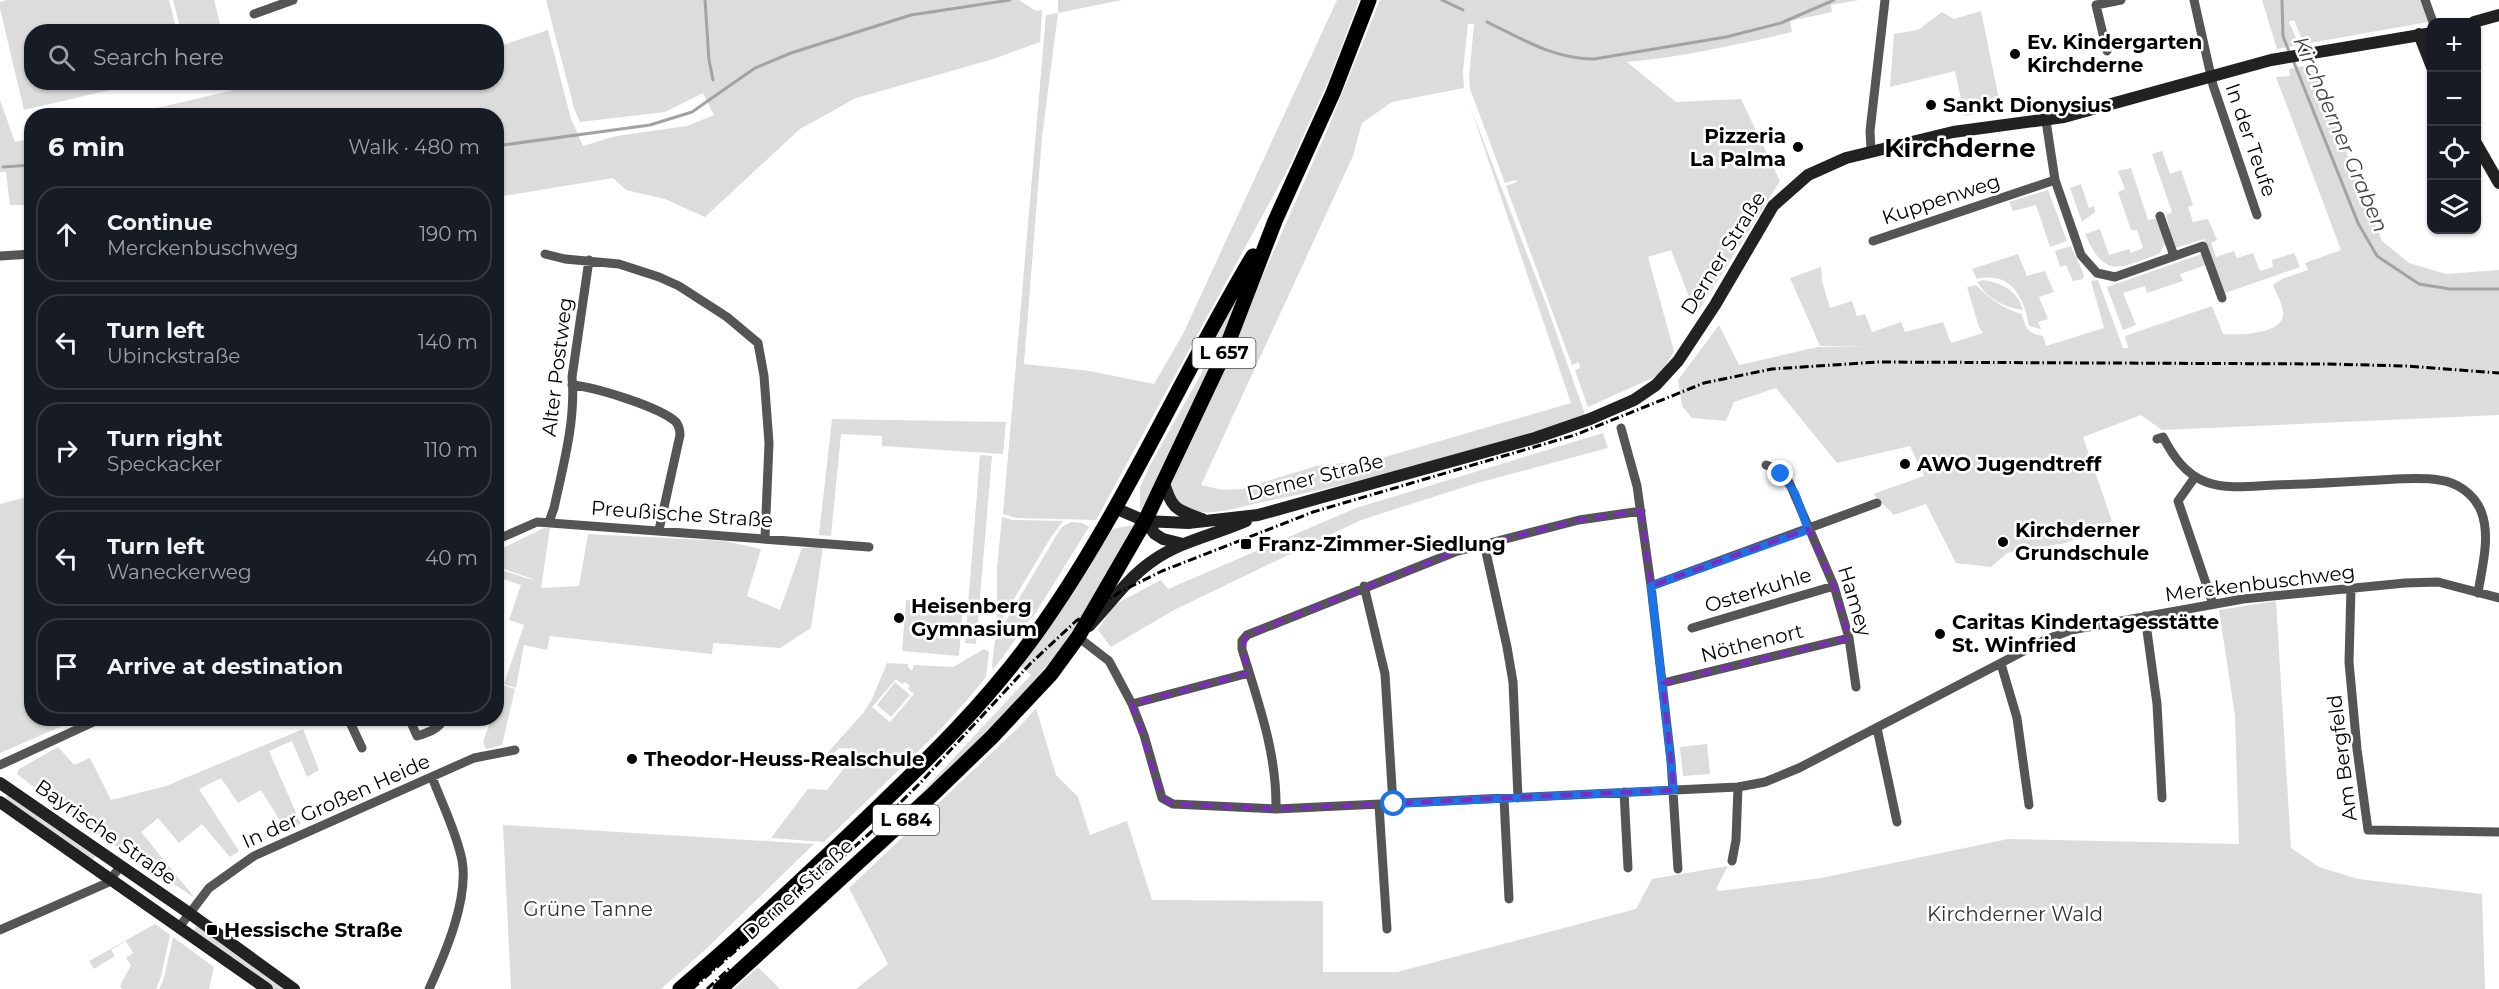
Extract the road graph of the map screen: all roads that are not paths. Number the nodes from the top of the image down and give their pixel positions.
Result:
1 (292, 0) edge
2 (1369, 0) edge
3 (1885, 0) edge
4 (2121, 0) edge
5 (2194, 0) edge
6 (2425, 0) edge
7 (254, 14) dead end
8 (2499, 15) edge
9 (2432, 18) edge
10 (2481, 20) edge
11 (2425, 34) edge
12 (2107, 51) dead end
13 (2210, 76) junction
14 (2046, 121) junction
15 (1871, 150) junction
16 (2481, 152) edge
17 (2055, 180) junction
18 (2499, 183) edge
19 (2160, 216) dead end
20 (2258, 216) dead end
21 (1275, 220) junction
22 (1873, 241) dead end
23 (24, 254) edge
24 (545, 254) dead end
25 (0, 256) edge
26 (2174, 256) junction
27 (589, 260) junction
28 (2222, 298) dead end
29 (572, 385) junction
30 (1621, 428) dead end
31 (2157, 439) dead end
32 (1766, 465) dead end
33 (2195, 477) junction
34 (1164, 482) junction
35 (1877, 503) dead end
36 (1115, 508) junction
37 (1641, 511) junction
38 (1258, 515) junction
39 (1144, 521) junction
40 (1209, 521) junction
41 (549, 522) junction
42 (659, 530) junction
43 (1808, 530) junction
44 (504, 536) edge
45 (765, 538) junction
46 (1484, 543) junction
47 (1183, 544) junction
48 (869, 547) dead end
49 (1834, 585) junction
50 (1364, 586) junction
51 (1651, 586) junction
52 (2351, 588) junction
53 (2478, 593) junction
54 (2499, 598) edge
55 (2213, 604) junction
56 (2145, 616) junction
57 (1692, 628) dead end
58 (1078, 638) junction
59 (1849, 638) junction
60 (2001, 664) junction
61 (1249, 673) junction
62 (1663, 683) junction
63 (1856, 687) dead end
64 (1132, 704) junction
65 (85, 726) edge
66 (352, 726) edge
67 (413, 726) edge
68 (438, 726) edge
69 (1876, 728) junction
70 (362, 748) dead end
71 (515, 750) dead end
72 (0, 765) edge
73 (432, 777) junction
74 (0, 783) edge
75 (1738, 787) junction
76 (1674, 790) junction
77 (1624, 792) junction
78 (1518, 798) junction
79 (2162, 798) dead end
80 (1504, 799) junction
81 (0, 802) edge
82 (1394, 804) junction
83 (1379, 805) junction
84 (2029, 805) dead end
85 (1276, 809) junction
86 (1897, 822) dead end
87 (2499, 832) edge
88 (1732, 861) dead end
89 (121, 866) junction
90 (1628, 868) dead end
91 (1678, 869) dead end
92 (111, 879) junction
93 (1509, 899) dead end
94 (189, 913) junction
95 (180, 926) junction
96 (1387, 929) dead end
97 (0, 930) edge
98 (267, 989) edge
99 (294, 989) edge
100 (429, 989) edge
101 (680, 989) edge
102 (720, 989) edge

1 - 7 street
2 - 21 main road, L 657
3 - 15 street
4 - 12 street
5 - 13 street, In der Teufe
6 - 9 street
8 - 10 main road
11 - 13 main road, Derner Straße
13 - 14 main road, Derner Straße
13 - 20 street, In der Teufe
14 - 15 main road, Derner Straße
14 - 17 street
15 - 38 main road, Derner Straße
16 - 18 main road
17 - 22 street, Kuppenweg
17 - 26 street
19 - 26 street
21 - 34 main road, L 657
21 - 36 main road, L 657
23 - 25 street
24 - 27 street
26 - 28 street
27 - 29 street, Alter Postweg
27 - 45 street
29 - 41 street, Alter Postweg
29 - 42 street
30 - 37 street
31 - 33 street
32 - 43 street, Hamey
33 - 53 street
33 - 55 street
34 - 39 main road, L 657
34 - 40 main road
35 - 43 street
36 - 39 main road
36 - 101 main road, Derner Straße / L 684
37 - 46 street
37 - 51 street
38 - 40 main road, Derner Straße
38 - 47 main road
39 - 40 main road, Derner Straße
39 - 47 main road
39 - 58 main road, L 684
41 - 42 street, Preußische Straße
41 - 44 street, Preußische Straße
42 - 45 street, Preußische Straße
43 - 49 street, Hamey
43 - 51 street
45 - 48 street, Preußische Straße
46 - 50 street
46 - 78 street
47 - 58 main road
49 - 57 street, Osterkuhle
49 - 59 street, Hamey
50 - 61 street
50 - 82 street
51 - 62 street
52 - 53 street, Merckenbuschweg
52 - 55 street, Merckenbuschweg
52 - 87 street, Am Bergfeld
53 - 54 street, Merckenbuschweg
55 - 56 street, Merckenbuschweg
56 - 60 street, Merckenbuschweg
56 - 79 street
58 - 64 street, Merckenbuschweg
58 - 102 main road, Derner Straße / L 684
59 - 62 street, Nöthenort
59 - 63 street, Hamey
60 - 69 street, Merckenbuschweg
60 - 84 street
61 - 64 street
61 - 85 street
62 - 76 street
64 - 85 street, Merckenbuschweg
65 - 72 street
66 - 70 street
67 - 68 street
69 - 75 street, Merckenbuschweg
69 - 86 street
71 - 73 street, In der Großen Heide
73 - 94 street, In der Großen Heide
73 - 100 street
74 - 89 main road, Bayrische Straße
75 - 76 street, Merckenbuschweg
75 - 88 street
76 - 77 street, Merckenbuschweg
76 - 91 street
77 - 78 street, Merckenbuschweg
77 - 90 street
78 - 80 street, Merckenbuschweg
80 - 82 street, Merckenbuschweg
80 - 93 street
81 - 92 main road, Bayrische Straße
82 - 83 street, Merckenbuschweg
83 - 85 street, Merckenbuschweg
83 - 96 street
89 - 92 street
89 - 94 main road, Bayrische Straße
92 - 95 main road, Bayrische Straße
92 - 97 street
94 - 95 street
94 - 99 main road, Bayrische Straße
95 - 98 main road, Bayrische Straße

